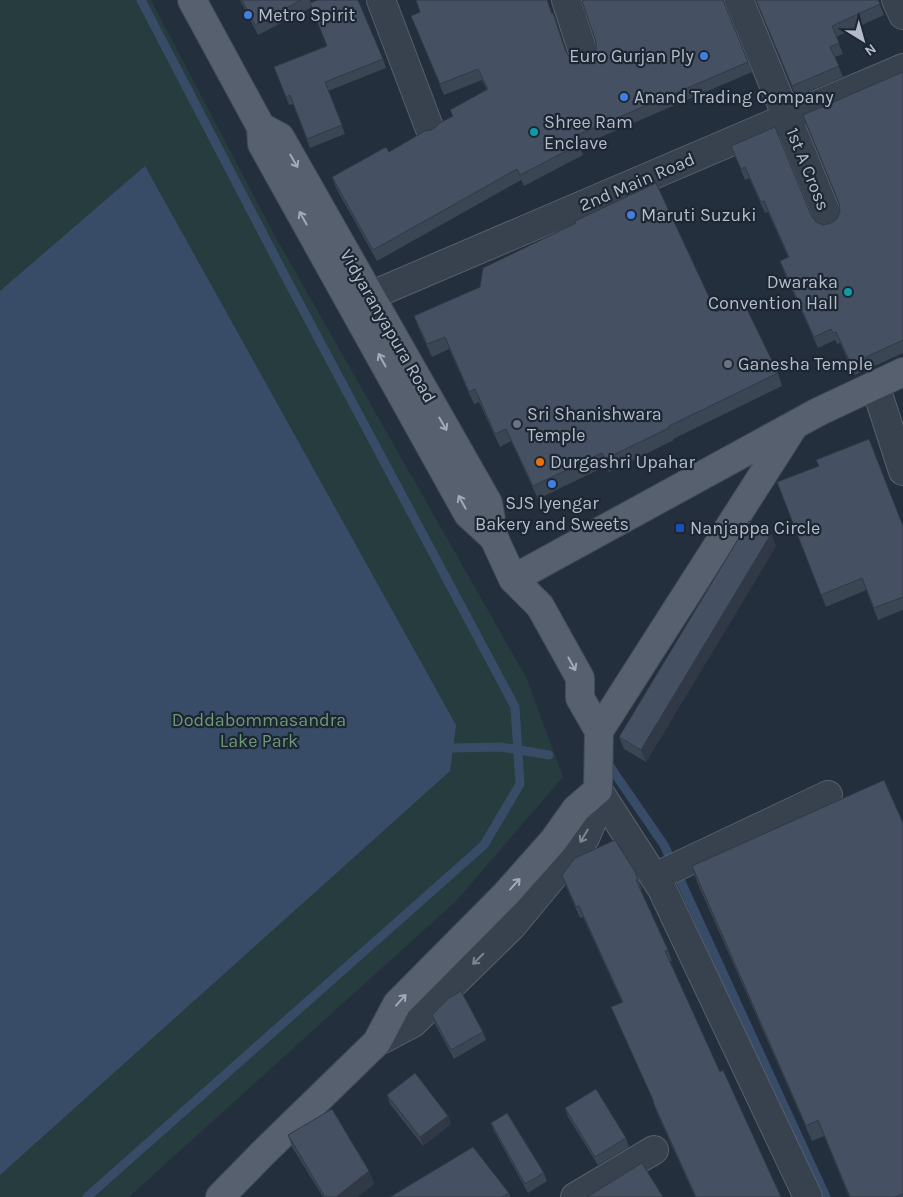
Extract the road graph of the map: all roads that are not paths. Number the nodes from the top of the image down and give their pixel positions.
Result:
1 (192, 0) edge
2 (381, 0) edge
3 (566, 0) edge
4 (739, 0) edge
5 (896, 0) edge
6 (903, 15) edge
7 (585, 58) dead end
8 (903, 68) edge
9 (787, 117) junction
10 (261, 127) junction
11 (429, 127) dead end
12 (829, 220) dead end
13 (370, 296) junction
14 (903, 372) edge
15 (875, 385) junction
16 (794, 426) junction
17 (903, 471) edge
18 (494, 538) junction
19 (513, 579) junction
20 (599, 731) junction
21 (598, 790) junction
22 (828, 795) dead end
23 (658, 875) junction
24 (654, 1150) dead end
25 (220, 1197) edge
26 (575, 1197) edge
27 (808, 1197) edge

1 - 10 main road, Vidyaranyapura Road
2 - 11 street
3 - 7 street
4 - 9 street, 1st A Cross
5 - 6 street
8 - 9 street, 2nd Main Road
9 - 12 street, 1st A Cross
9 - 13 street, 2nd Main Road
10 -> 13 main road, Vidyaranyapura Road
18 -> 10 main road, Vidyaranyapura Road
13 -> 18 main road, Vidyaranyapura Road
14 - 15 main road
15 - 16 main road
15 - 17 street
16 - 19 main road
16 - 20 main road
18 - 19 main road, Vidyaranyapura Road
19 - 20 main road
20 - 21 main road
21 - 23 street
21 - 25 main road
22 - 23 street
23 - 27 street
24 - 26 street

